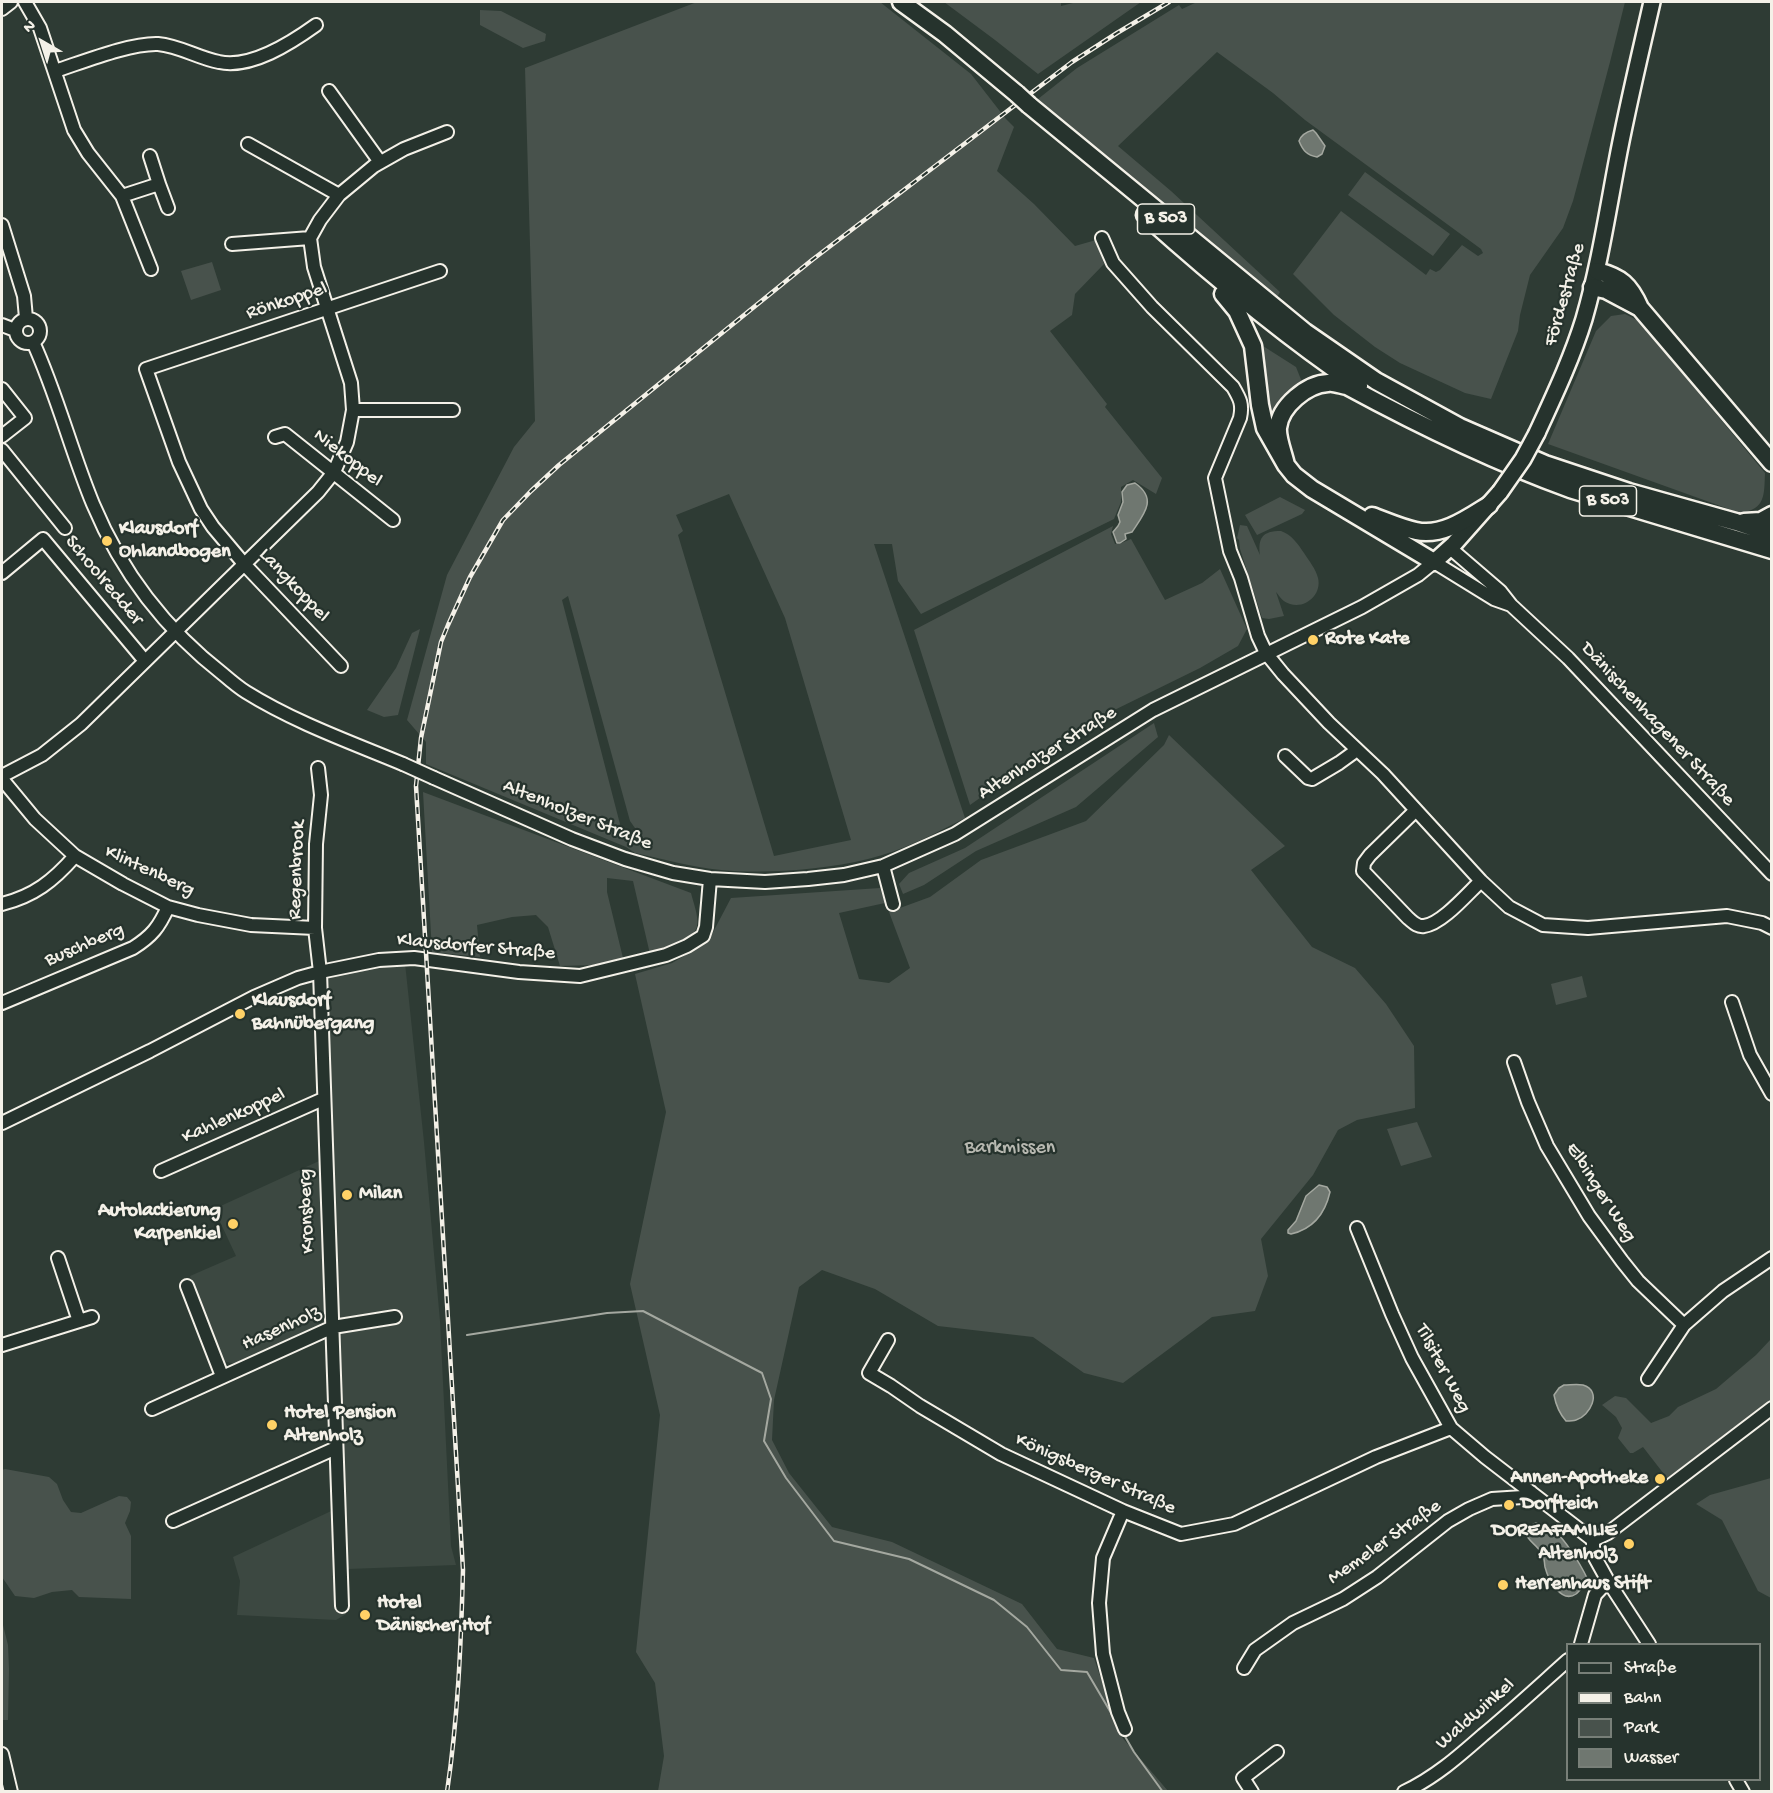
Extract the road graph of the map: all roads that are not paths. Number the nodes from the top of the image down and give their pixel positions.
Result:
1 (11, 2) edge
2 (25, 2) edge
3 (902, 2) edge
4 (1653, 2) edge
5 (2, 9) edge
6 (316, 25) dead end
7 (56, 71) junction
8 (329, 91) dead end
9 (1023, 100) junction
10 (447, 132) dead end
11 (248, 144) dead end
12 (150, 156) dead end
13 (380, 162) junction
14 (159, 184) junction
15 (339, 195) junction
16 (122, 196) junction
17 (168, 208) dead end
18 (2, 225) edge
19 (310, 238) junction
20 (1102, 238) dead end
21 (232, 244) dead end
22 (1198, 263) junction
23 (151, 269) dead end
24 (440, 271) dead end
25 (1594, 279) junction
26 (328, 309) junction
27 (26, 318) junction
28 (2, 326) edge
29 (15, 330) junction
30 (33, 342) junction
31 (146, 369) joint
32 (2, 389) edge
33 (353, 410) junction
34 (453, 410) dead end
35 (2, 436) edge
36 (275, 437) dead end
37 (1450, 438) junction
38 (2, 450) edge
39 (1772, 463) edge
40 (1286, 465) junction
41 (334, 472) junction
42 (1495, 499) junction
43 (1337, 503) junction
44 (1772, 515) edge
45 (393, 520) dead end
46 (1736, 522) junction
47 (65, 528) dead end
48 (1417, 532) junction
49 (1772, 534) edge
50 (1450, 548) junction
51 (1772, 550) edge
52 (1434, 562) junction
53 (245, 565) junction
54 (2, 573) edge
55 (1511, 605) junction
56 (176, 631) junction
57 (1266, 653) junction
58 (145, 661) junction
59 (341, 666) dead end
60 (1357, 750) junction
61 (1285, 756) dead end
62 (318, 768) dead end
63 (2, 778) edge
64 (1416, 810) junction
65 (75, 856) junction
66 (883, 866) junction
67 (1772, 874) edge
68 (710, 879) junction
69 (1481, 881) junction
70 (2, 904) edge
71 (893, 904) dead end
72 (168, 907) junction
73 (315, 928) junction
74 (1772, 928) edge
75 (320, 972) junction
76 (1732, 1002) dead end
77 (2, 1003) edge
78 (1515, 1062) dead end
79 (1772, 1094) edge
80 (323, 1099) junction
81 (2, 1123) edge
82 (161, 1171) dead end
83 (1357, 1228) dead end
84 (58, 1258) dead end
85 (1772, 1258) edge
86 (187, 1286) dead end
87 (92, 1317) dead end
88 (395, 1317) dead end
89 (78, 1321) junction
90 (1684, 1325) junction
91 (333, 1327) junction
92 (888, 1340) dead end
93 (2, 1345) edge
94 (222, 1376) junction
95 (1648, 1379) dead end
96 (1772, 1408) edge
97 (152, 1409) dead end
98 (1451, 1428) junction
99 (336, 1448) junction
100 (1530, 1492) junction
101 (1123, 1511) junction
102 (173, 1521) dead end
103 (1593, 1540) junction
104 (1608, 1581) junction
105 (342, 1606) dead end
106 (1581, 1643) edge
107 (1648, 1643) edge
108 (1566, 1662) edge
109 (1244, 1668) dead end
110 (1125, 1729) dead end
111 (1277, 1752) dead end
112 (2, 1754) edge
113 (11, 1791) edge
114 (1252, 1791) edge
115 (1404, 1791) edge

1 - 5 street
2 - 7 street
3 - 9 highway, B 503
4 - 25 main road, Fördestraße
6 - 7 street
7 - 16 street
8 - 13 street
9 - 22 highway, B 503
9 - 46 highway, B 503
10 - 13 street
11 - 15 street
12 - 14 street
13 - 15 street
14 - 16 street
14 - 17 street
15 - 19 street
16 - 23 street
18 - 27 street
19 - 21 street
19 - 26 street
20 - 57 street
22 - 37 highway, B 503
22 - 40 highway
24 - 26 street, Rönkoppel
25 - 39 highway
25 - 42 main road, Fördestraße, bridge
26 - 31 street, Rönkoppel
26 - 33 street
27 - 29 street
27 - 30 street
28 - 29 street
29 - 30 street
30 - 56 street, Altenholzer Straße
31 - 53 street, Langkoppel
32 - 35 street
33 - 34 street
33 - 41 street
36 - 41 street, Niekoppel
37 - 40 highway
37 - 51 highway, B 503
38 - 47 street
40 - 43 highway
41 - 45 street, Niekoppel
41 - 53 street
42 - 48 highway
42 - 50 main road, Fördestraße
43 - 48 highway
43 - 52 highway
44 - 46 highway
46 - 49 highway, B 503
48 - 52 highway
50 - 52 main road, Fördestraße
50 - 55 street, Dänischenhagener Straße
52 - 55 street, Dänischenhagener Straße
52 - 57 street, Altenholzer Straße
53 - 56 street
53 - 59 street, Langkoppel
54 - 58 street, Schoolredder
55 - 67 street, Dänischenhagener Straße
56 - 58 street
56 - 68 street, Altenholzer Straße, bridge
57 - 60 street
57 - 66 street, Altenholzer Straße
58 - 63 street
60 - 61 street
60 - 64 street
62 - 73 street, Regenbrook
63 - 65 street, Klintenberg
64 - 69 street
64 - 69 street
65 - 70 street
65 - 72 street, Klintenberg
66 - 68 street, Altenholzer Straße
66 - 71 street
68 - 75 street, Klausdorfer Straße
69 - 74 street
72 - 73 street, Klintenberg
72 - 77 street, Buschberg
73 - 75 street, Regenbrook
75 - 80 street, Kronsberg
75 - 81 street, Klausdorfer Straße
76 - 79 street
78 - 90 street, Elbinger Weg
80 - 82 street, Kahlenkoppel
80 - 91 street, Kronsberg
83 - 98 street, Tilsiter Weg
84 - 89 street
85 - 90 street
86 - 94 street
87 - 89 street
88 - 91 street, Hasenholz
89 - 93 street
90 - 95 street
91 - 94 street, Hasenholz
91 - 99 street, Kronsberg
92 - 101 street, Königsberger Straße
94 - 97 street, Hasenholz
96 - 103 street
98 - 100 street, Tilsiter Weg
98 - 101 street, Königsberger Straße
99 - 102 street
99 - 105 street, Kronsberg
100 - 103 street, Tilsiter Weg
100 - 109 street, Memeler Straße
101 - 110 street
103 - 104 street
104 - 106 street
104 - 107 street
108 - 115 street, Waldwinkel
111 - 114 street
112 - 113 street

